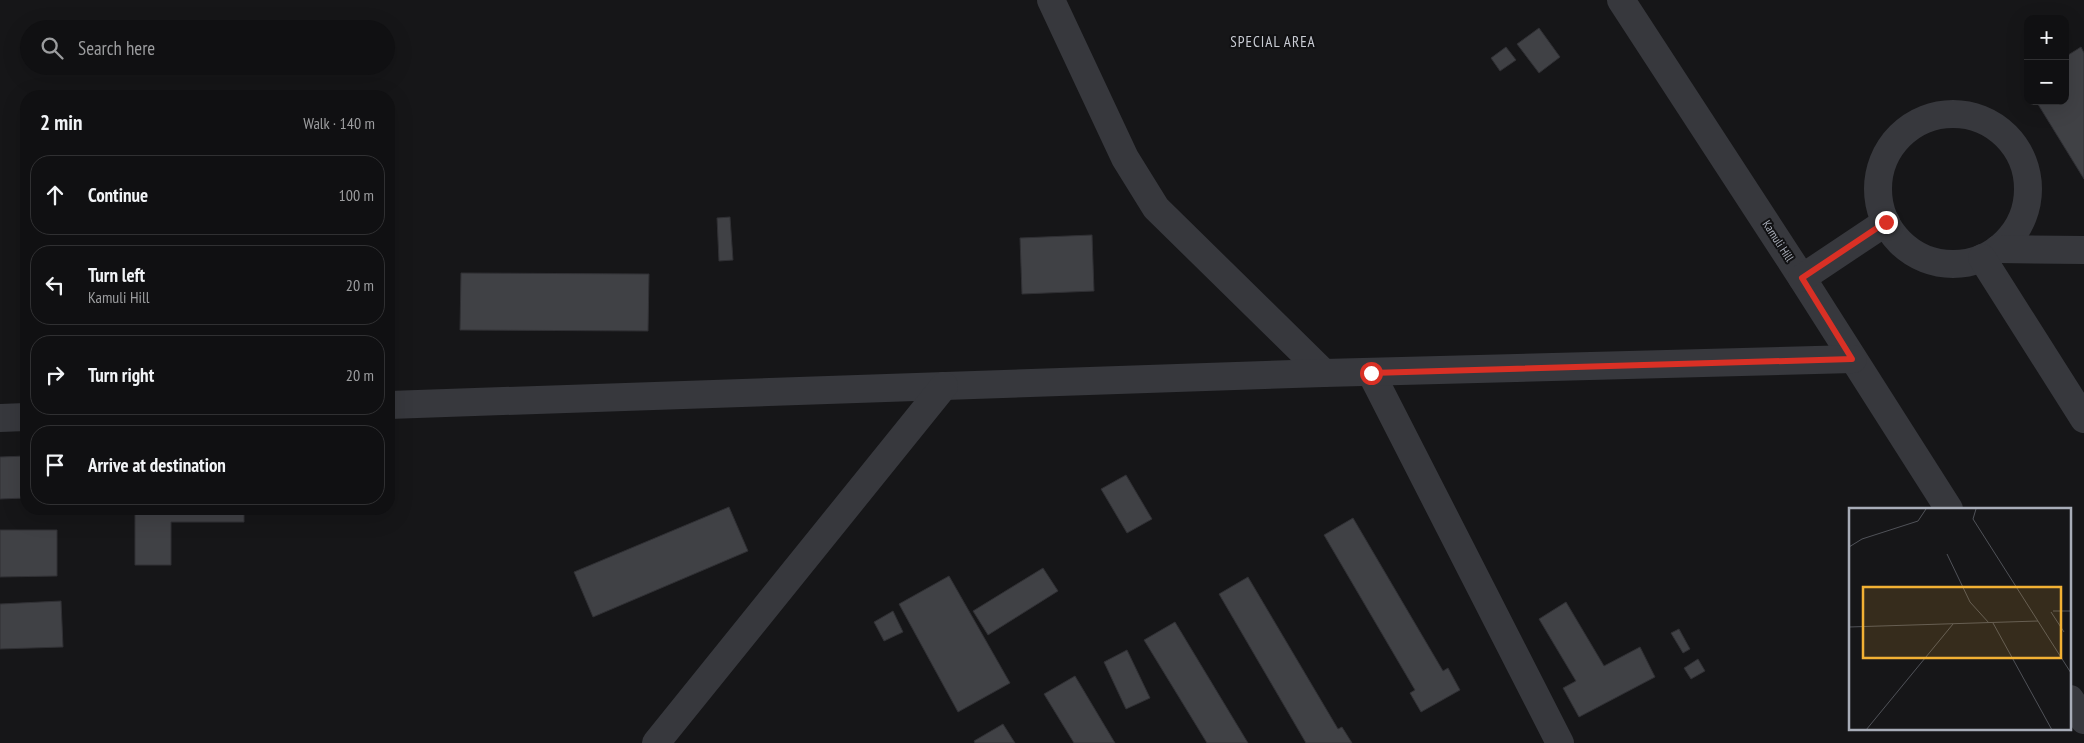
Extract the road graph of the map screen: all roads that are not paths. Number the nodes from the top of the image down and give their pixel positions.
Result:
1 (1051, 0) edge
2 (1621, 0) edge
3 (1886, 222) junction
4 (2084, 250) edge
5 (1990, 254) junction
6 (1802, 278) junction
7 (1852, 359) junction
8 (1324, 373) junction
9 (1371, 373) junction
10 (944, 386) junction
11 (395, 405) edge
12 (20, 417) edge
13 (0, 418) edge
14 (2084, 418) edge
15 (1948, 508) edge
16 (2072, 702) edge
17 (2084, 720) edge
18 (656, 743) edge
19 (1560, 743) edge

1 - 8 street
2 - 6 street, Kamuli Hill
3 - 5 street
3 - 5 street
3 - 6 street
4 - 5 street
5 - 14 street
6 - 7 street, Kamuli Hill
7 - 9 street
7 - 15 street, Kamuli Hill
8 - 9 street
8 - 10 street
9 - 19 street
10 - 11 street
10 - 18 street
12 - 13 street
16 - 17 street

